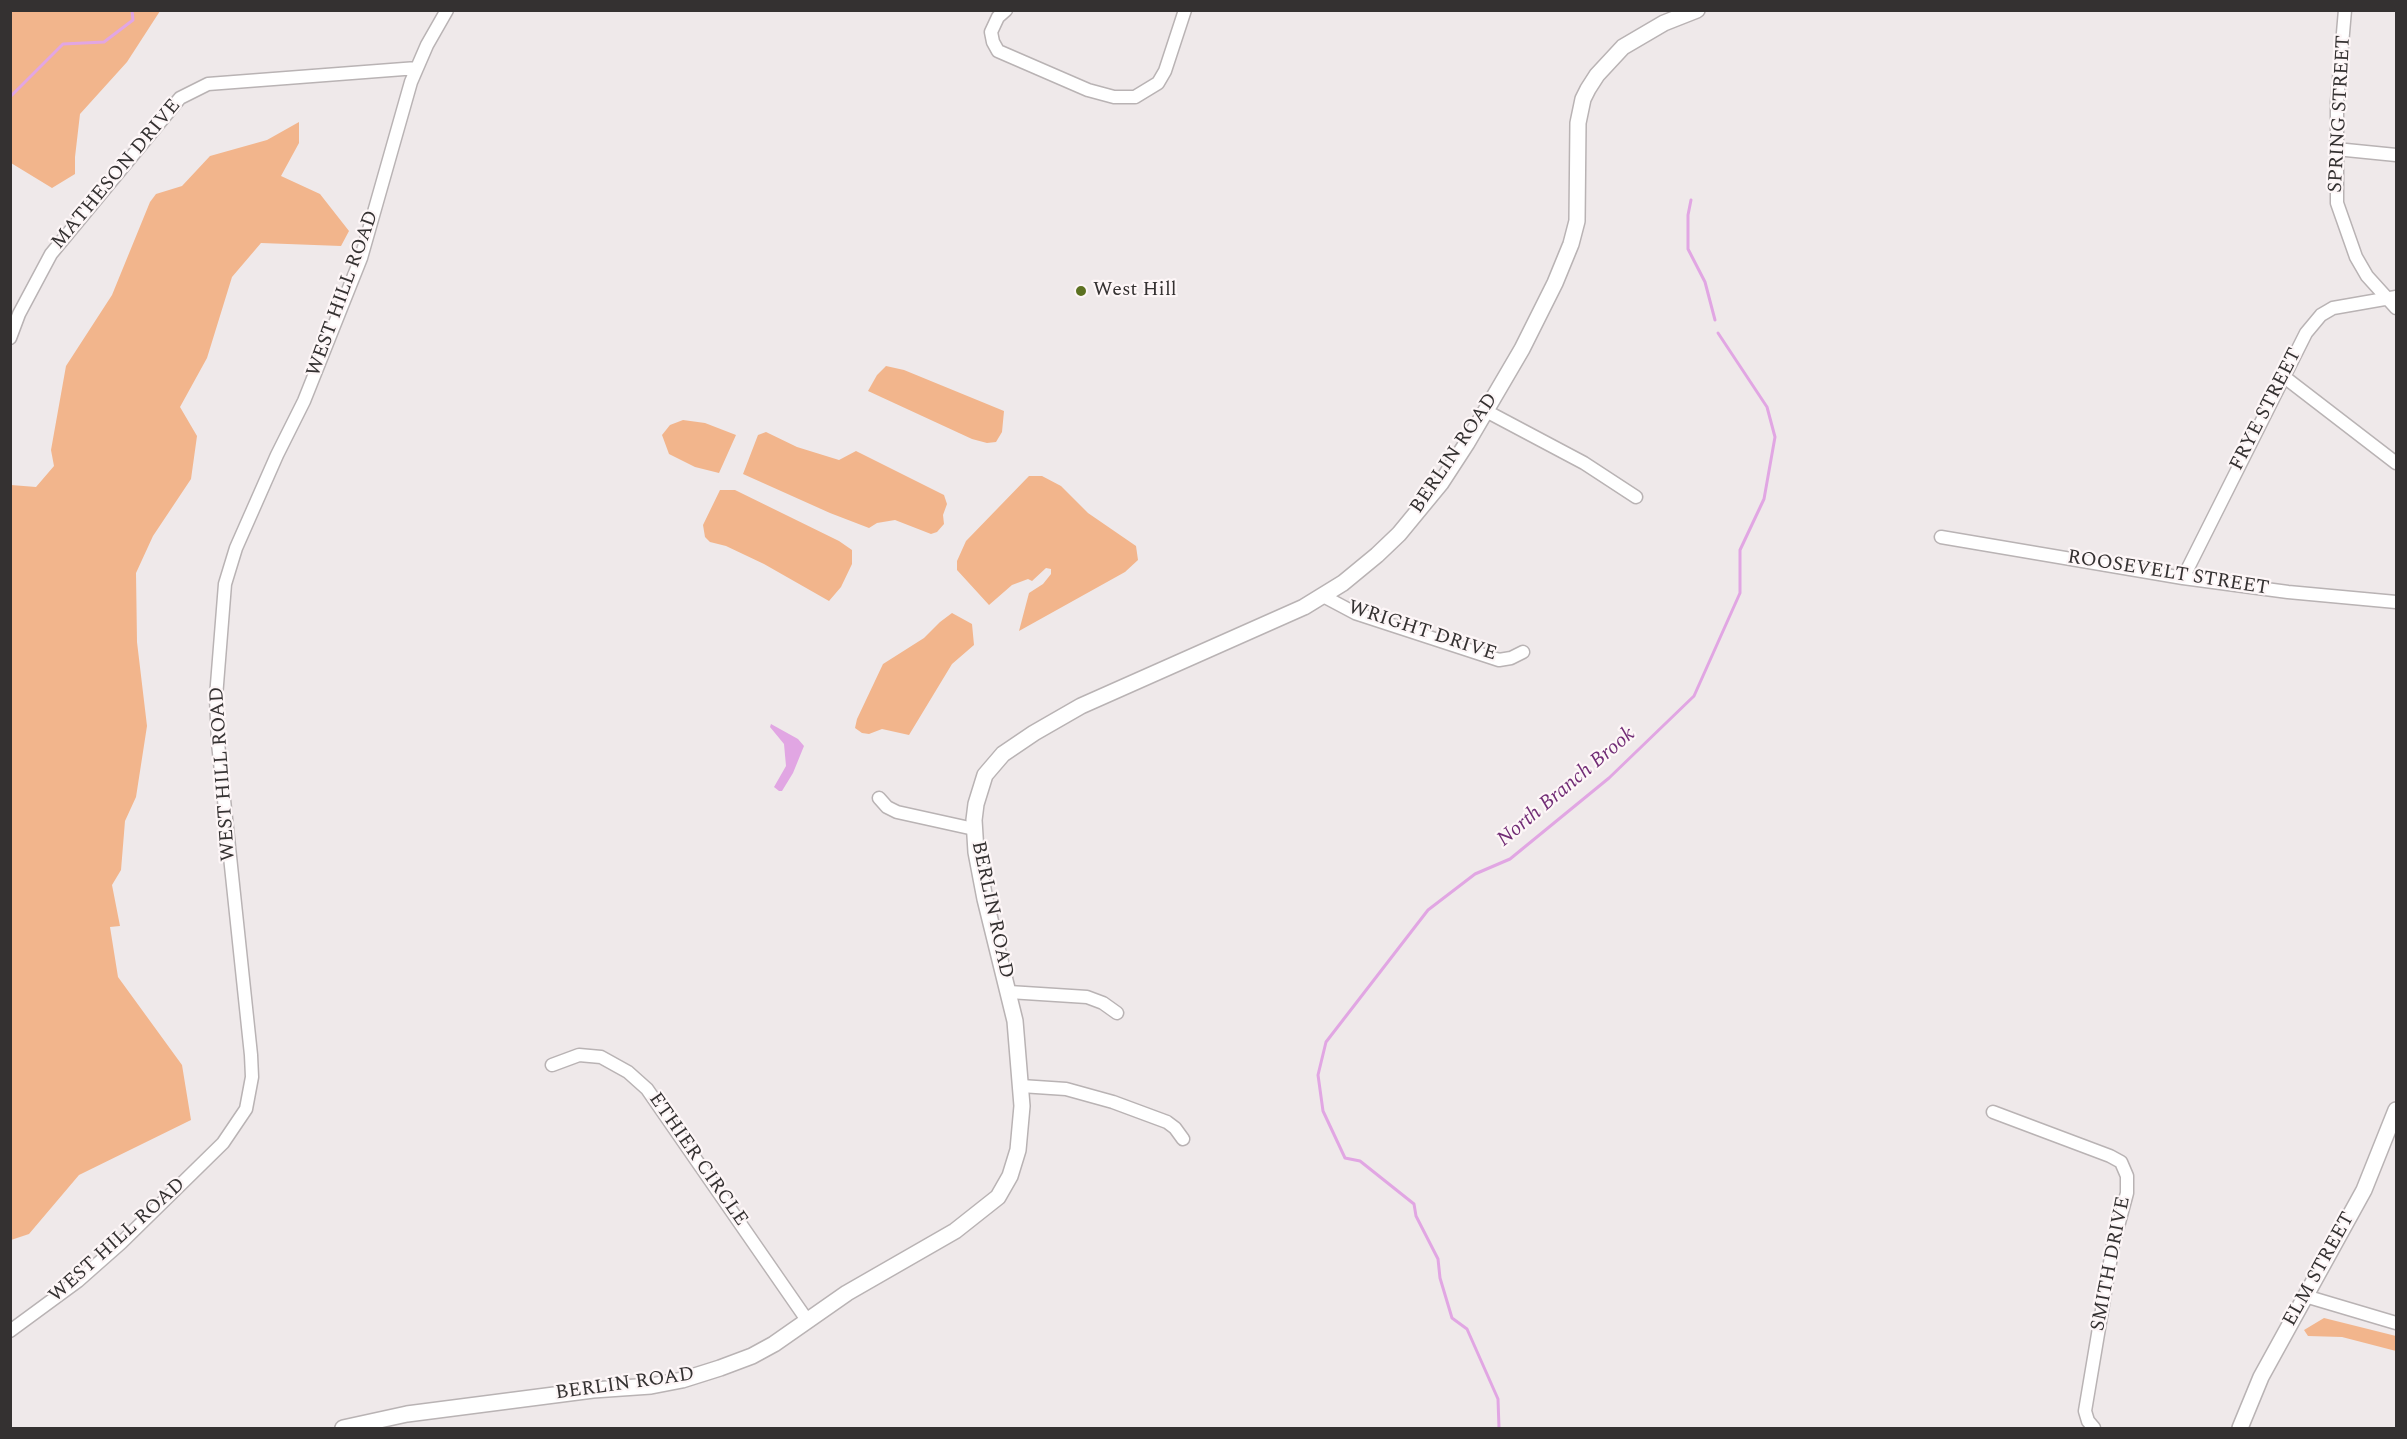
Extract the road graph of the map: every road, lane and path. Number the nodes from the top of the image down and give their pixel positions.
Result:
1 (447, 10) edge
2 (1006, 10) edge
3 (1185, 10) edge
4 (1697, 10) edge
5 (2345, 10) edge
6 (417, 68) junction
7 (2336, 149) junction
8 (2397, 155) edge
9 (2392, 297) edge
10 (2397, 308) edge
11 (10, 339) edge
12 (2283, 376) junction
13 (1486, 411) junction
14 (2397, 463) edge
15 (1636, 497) dead end
16 (1941, 537) dead end
17 (2183, 578) junction
18 (1323, 596) junction
19 (2397, 602) edge
20 (1523, 652) dead end
21 (879, 798) dead end
22 (974, 829) junction
23 (1009, 992) junction
24 (1117, 1012) dead end
25 (552, 1065) dead end
26 (1021, 1086) junction
27 (2397, 1110) edge
28 (1993, 1112) dead end
29 (1183, 1139) dead end
30 (2305, 1296) junction
31 (807, 1320) junction
32 (2397, 1323) edge
33 (10, 1331) edge
34 (343, 1428) edge
35 (2094, 1428) edge
36 (2240, 1428) edge

1 - 6 street, WEST HILL ROAD
2 - 3 street
4 - 13 street, BERLIN ROAD
5 - 7 street, SPRING STREET
6 - 11 street, MATHESON DRIVE
6 - 33 street, WEST HILL ROAD
7 - 8 street
7 - 9 street, SPRING STREET
9 - 10 street, SPRING STREET
9 - 12 street, FRYE STREET
12 - 14 street
12 - 17 street, FRYE STREET
13 - 15 street
13 - 18 street, BERLIN ROAD
16 - 17 street, ROOSEVELT STREET
17 - 19 street, ROOSEVELT STREET
18 - 20 street, WRIGHT DRIVE
18 - 22 street, BERLIN ROAD
21 - 22 street
22 - 23 street, BERLIN ROAD
23 - 24 street
23 - 26 street, BERLIN ROAD
25 - 31 street, ETHIER CIRCLE
26 - 29 street
26 - 31 street, BERLIN ROAD
27 - 30 street, ELM STREET
28 - 35 street, SMITH DRIVE
30 - 32 street
30 - 36 street, ELM STREET
31 - 34 street, BERLIN ROAD

